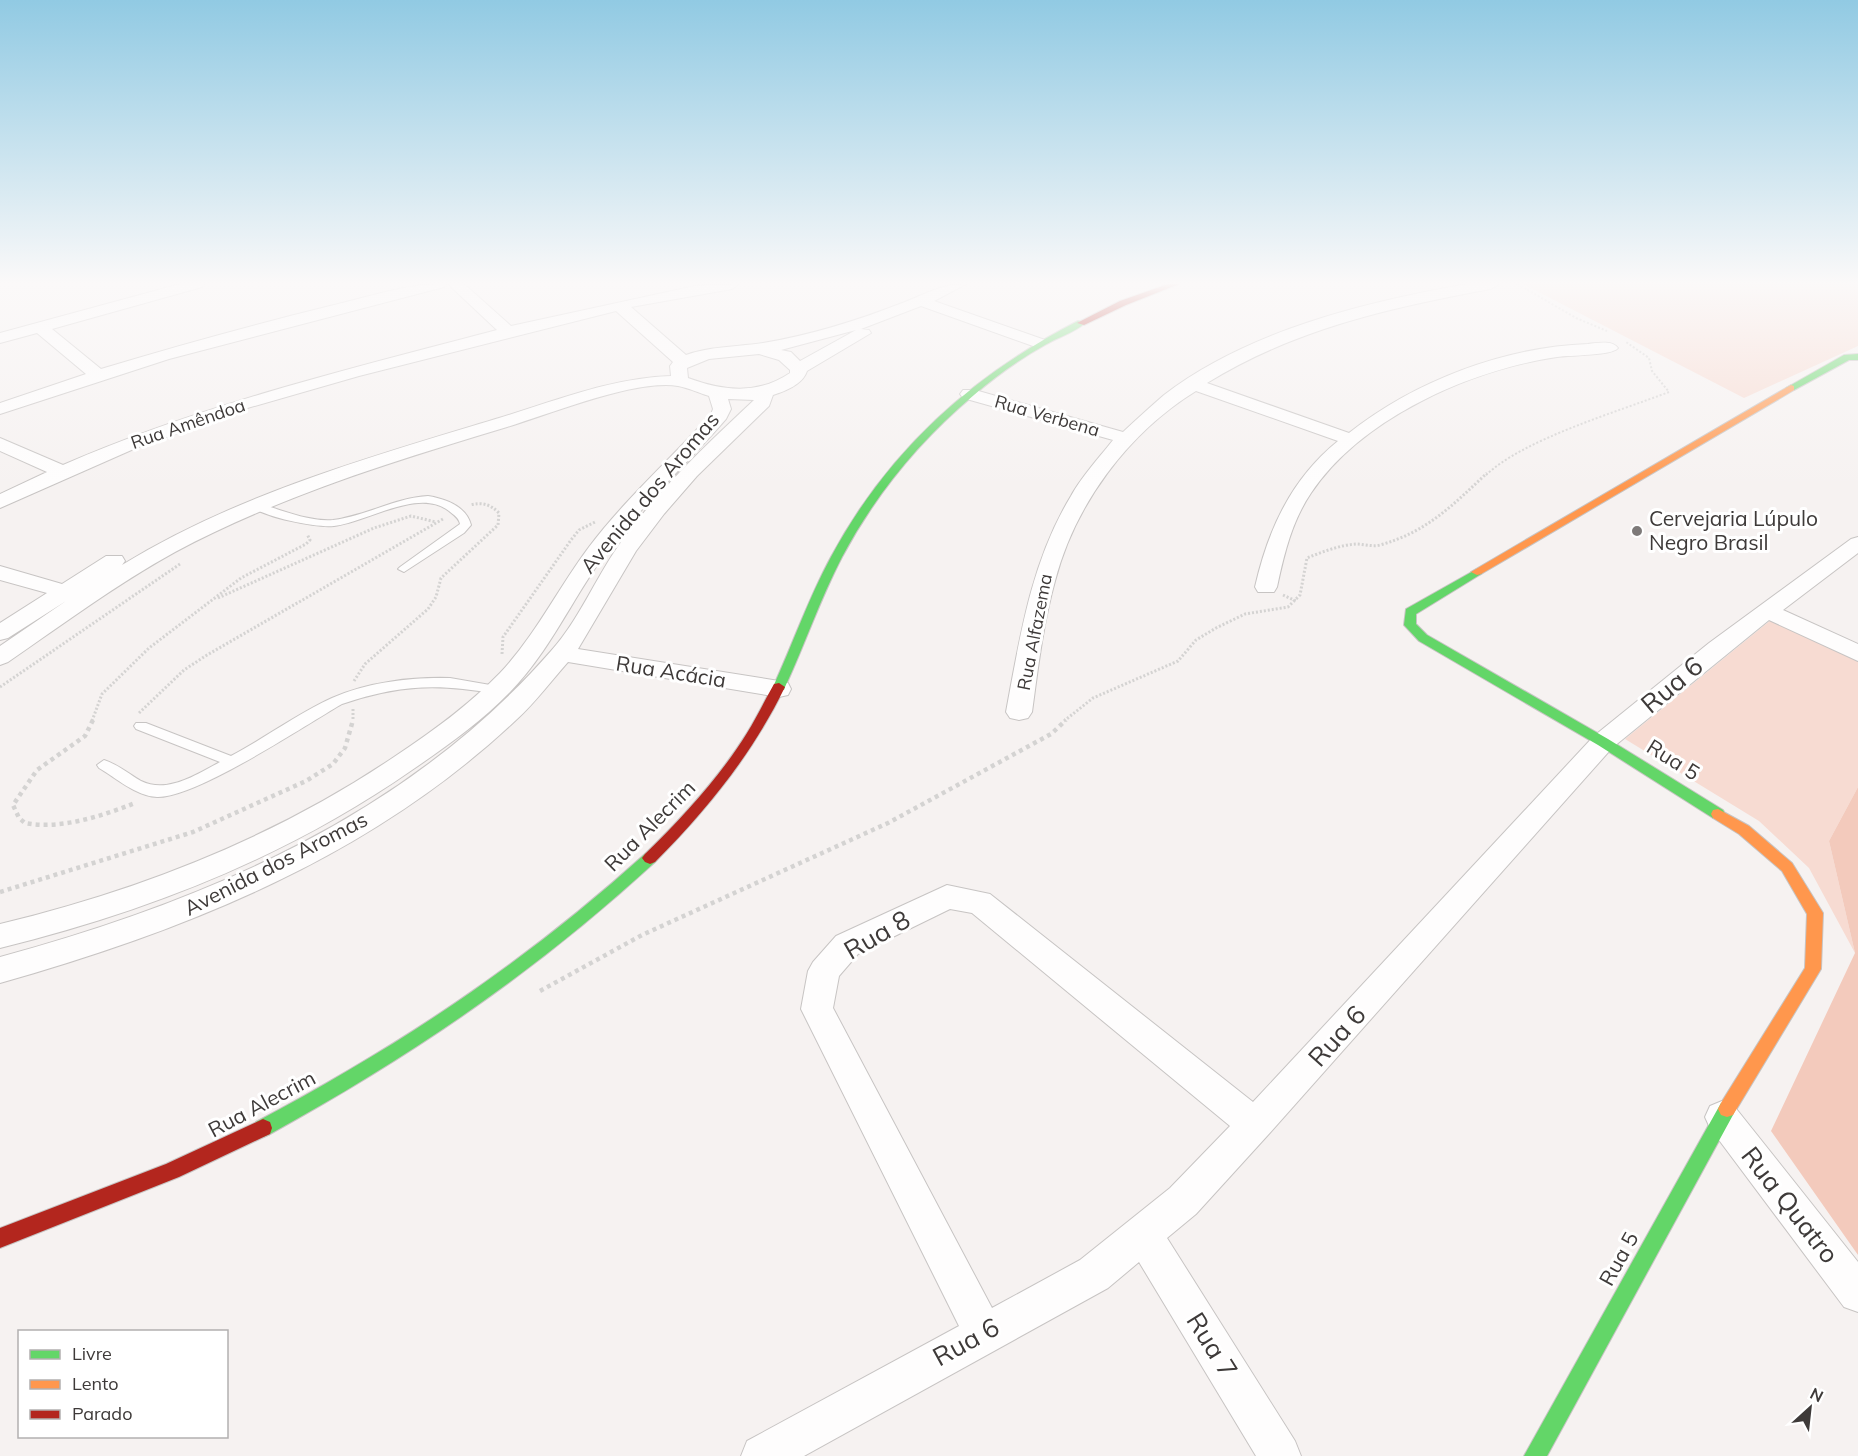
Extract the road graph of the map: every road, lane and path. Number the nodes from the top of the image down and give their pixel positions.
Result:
1 (70, 352) edge
2 (173, 352) edge
3 (433, 352) edge
4 (663, 352) edge
5 (725, 352) edge
6 (771, 352) edge
7 (830, 352) edge
8 (1027, 352) edge
9 (1249, 352) edge
10 (1557, 352) edge
11 (1637, 352) edge
12 (1858, 357) edge
13 (799, 369) junction
14 (680, 370) junction
15 (97, 374) junction
16 (1193, 384) junction
17 (765, 392) junction
18 (717, 393) junction
19 (969, 394) junction
20 (0, 409) edge
21 (1125, 438) junction
22 (1348, 439) junction
23 (0, 444) edge
24 (62, 472) junction
25 (0, 502) edge
26 (256, 506) junction
27 (456, 512) junction
28 (603, 517) dead end
29 (301, 518) junction
30 (437, 523) junction
31 (1858, 543) edge
32 (184, 561) dead end
33 (405, 569) dead end
34 (0, 573) edge
35 (1266, 587) dead end
36 (63, 591) junction
37 (210, 602) junction
38 (1767, 610) junction
39 (0, 633) edge
40 (1858, 653) edge
41 (562, 654) junction
42 (0, 657) edge
43 (0, 687) edge
44 (485, 688) junction
45 (779, 690) junction
46 (1019, 712) dead end
47 (141, 726) joint
48 (1604, 741) junction
49 (232, 762) junction
50 (104, 765) dead end
51 (160, 792) junction
52 (0, 936) edge
53 (0, 970) edge
54 (531, 996) dead end
55 (1722, 1118) junction
56 (1255, 1125) junction
57 (1143, 1234) junction
58 (0, 1238) edge
59 (1858, 1293) edge
60 (983, 1332) junction
61 (762, 1456) edge
62 (1280, 1456) edge
63 (1535, 1456) edge

1 - 15 street
2 - 15 street
3 - 24 street, Rua Amêndoa
4 - 14 street
5 - 14 street
6 - 13 street
7 - 13 street
8 - 19 street, Rua Alecrim
9 - 16 street, Rua Alfazema
10 - 22 street
11 - 54 path
12 - 48 street, Rua 5
13 - 17 street
14 - 18 street
14 - 26 street
14 - 36 street
15 - 20 street
16 - 21 street, Rua Alfazema
16 - 22 street
17 - 18 street
17 - 41 street, Avenida dos Aromas
18 - 44 street, Avenida dos Aromas
19 - 21 street, Rua Verbena
19 - 45 street, Rua Alecrim
21 - 46 street, Rua Alfazema
22 - 35 street
23 - 24 street
24 - 25 street, Rua Amêndoa
26 - 29 lane
26 - 42 street
27 - 29 lane
27 - 30 path
27 - 33 lane
28 - 44 path
29 - 37 path
30 - 37 path
30 - 47 path
31 - 38 street, Rua 6
32 - 43 path
34 - 36 street
36 - 39 street
37 - 51 path
38 - 40 street
38 - 48 street, Rua 6
41 - 45 street, Rua Acácia
41 - 53 street, Avenida dos Aromas
44 - 49 lane
44 - 52 street, Avenida dos Aromas
45 - 58 street, Rua Alecrim
47 - 49 lane
48 - 55 street, Rua 5
48 - 56 street, Rua 6
49 - 51 lane
50 - 51 lane
55 - 59 street, Rua Quatro
55 - 63 street, Rua 5
56 - 57 street, Rua 6
56 - 60 street, Rua 8
57 - 60 street, Rua 6
57 - 62 street, Rua 7
60 - 61 street, Rua 6

